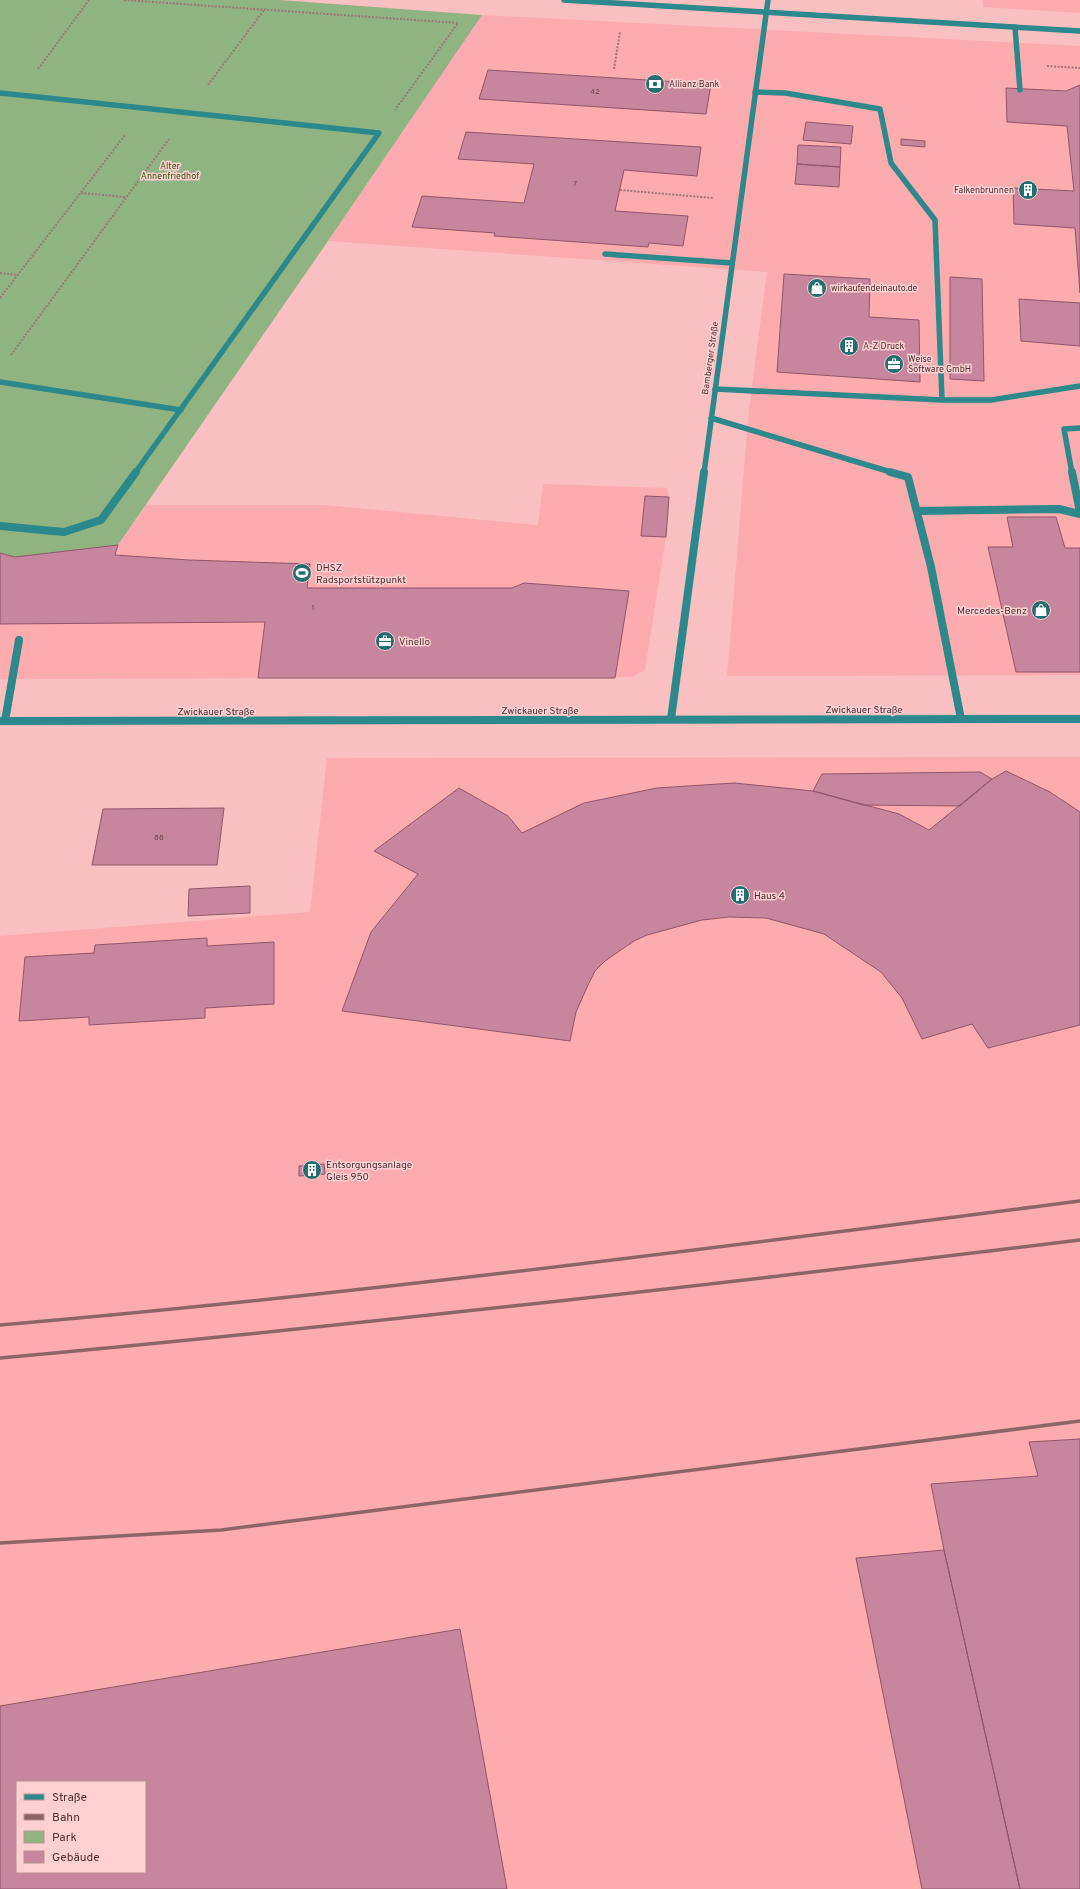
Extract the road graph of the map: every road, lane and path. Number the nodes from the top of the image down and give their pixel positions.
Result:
1 (89, 0) edge
2 (124, 0) edge
3 (564, 0) edge
4 (768, 0) edge
5 (264, 10) junction
6 (766, 12) junction
7 (621, 27) dead end
8 (1015, 27) junction
9 (1080, 31) edge
10 (614, 69) dead end
11 (1020, 90) dead end
12 (755, 92) junction
13 (0, 93) edge
14 (19, 95) junction
15 (188, 112) junction
16 (130, 129) dead end
17 (379, 133) junction
18 (620, 190) dead end
19 (81, 193) junction
20 (126, 198) junction
21 (712, 198) dead end
22 (605, 254) dead end
23 (732, 263) junction
24 (0, 273) edge
25 (18, 275) junction
26 (0, 298) edge
27 (9, 357) dead end
28 (0, 382) edge
29 (1080, 386) edge
30 (715, 389) junction
31 (942, 400) junction
32 (181, 410) junction
33 (711, 418) junction
34 (1080, 428) edge
35 (918, 511) junction
36 (1080, 513) edge
37 (0, 526) edge
38 (19, 640) dead end
39 (671, 719) junction
40 (961, 719) junction
41 (1080, 719) edge
42 (3, 721) edge

1 - 14 path
2 - 5 path
3 - 6 street
4 - 6 street, Bamberger Straße
5 - 15 path
5 - 17 path
6 - 8 street
6 - 12 street, Bamberger Straße
7 - 10 path
8 - 9 street
8 - 11 street
12 - 23 street, Bamberger Straße
12 - 31 street
13 - 14 street
14 - 15 street
15 - 17 street
15 - 20 path
16 - 19 path
17 - 32 street
18 - 21 path
19 - 20 path
19 - 25 path
20 - 27 path
22 - 23 street
23 - 30 street, Bamberger Straße
24 - 25 path
25 - 26 path
28 - 32 street
29 - 31 street
30 - 31 street
30 - 33 street, Bamberger Straße
32 - 37 street
33 - 35 street
33 - 39 street, Bamberger Straße
34 - 36 street
35 - 36 street
35 - 40 street
38 - 42 street
39 - 40 street, Zwickauer Straße
39 - 42 street, Zwickauer Straße
40 - 41 street, Zwickauer Straße

